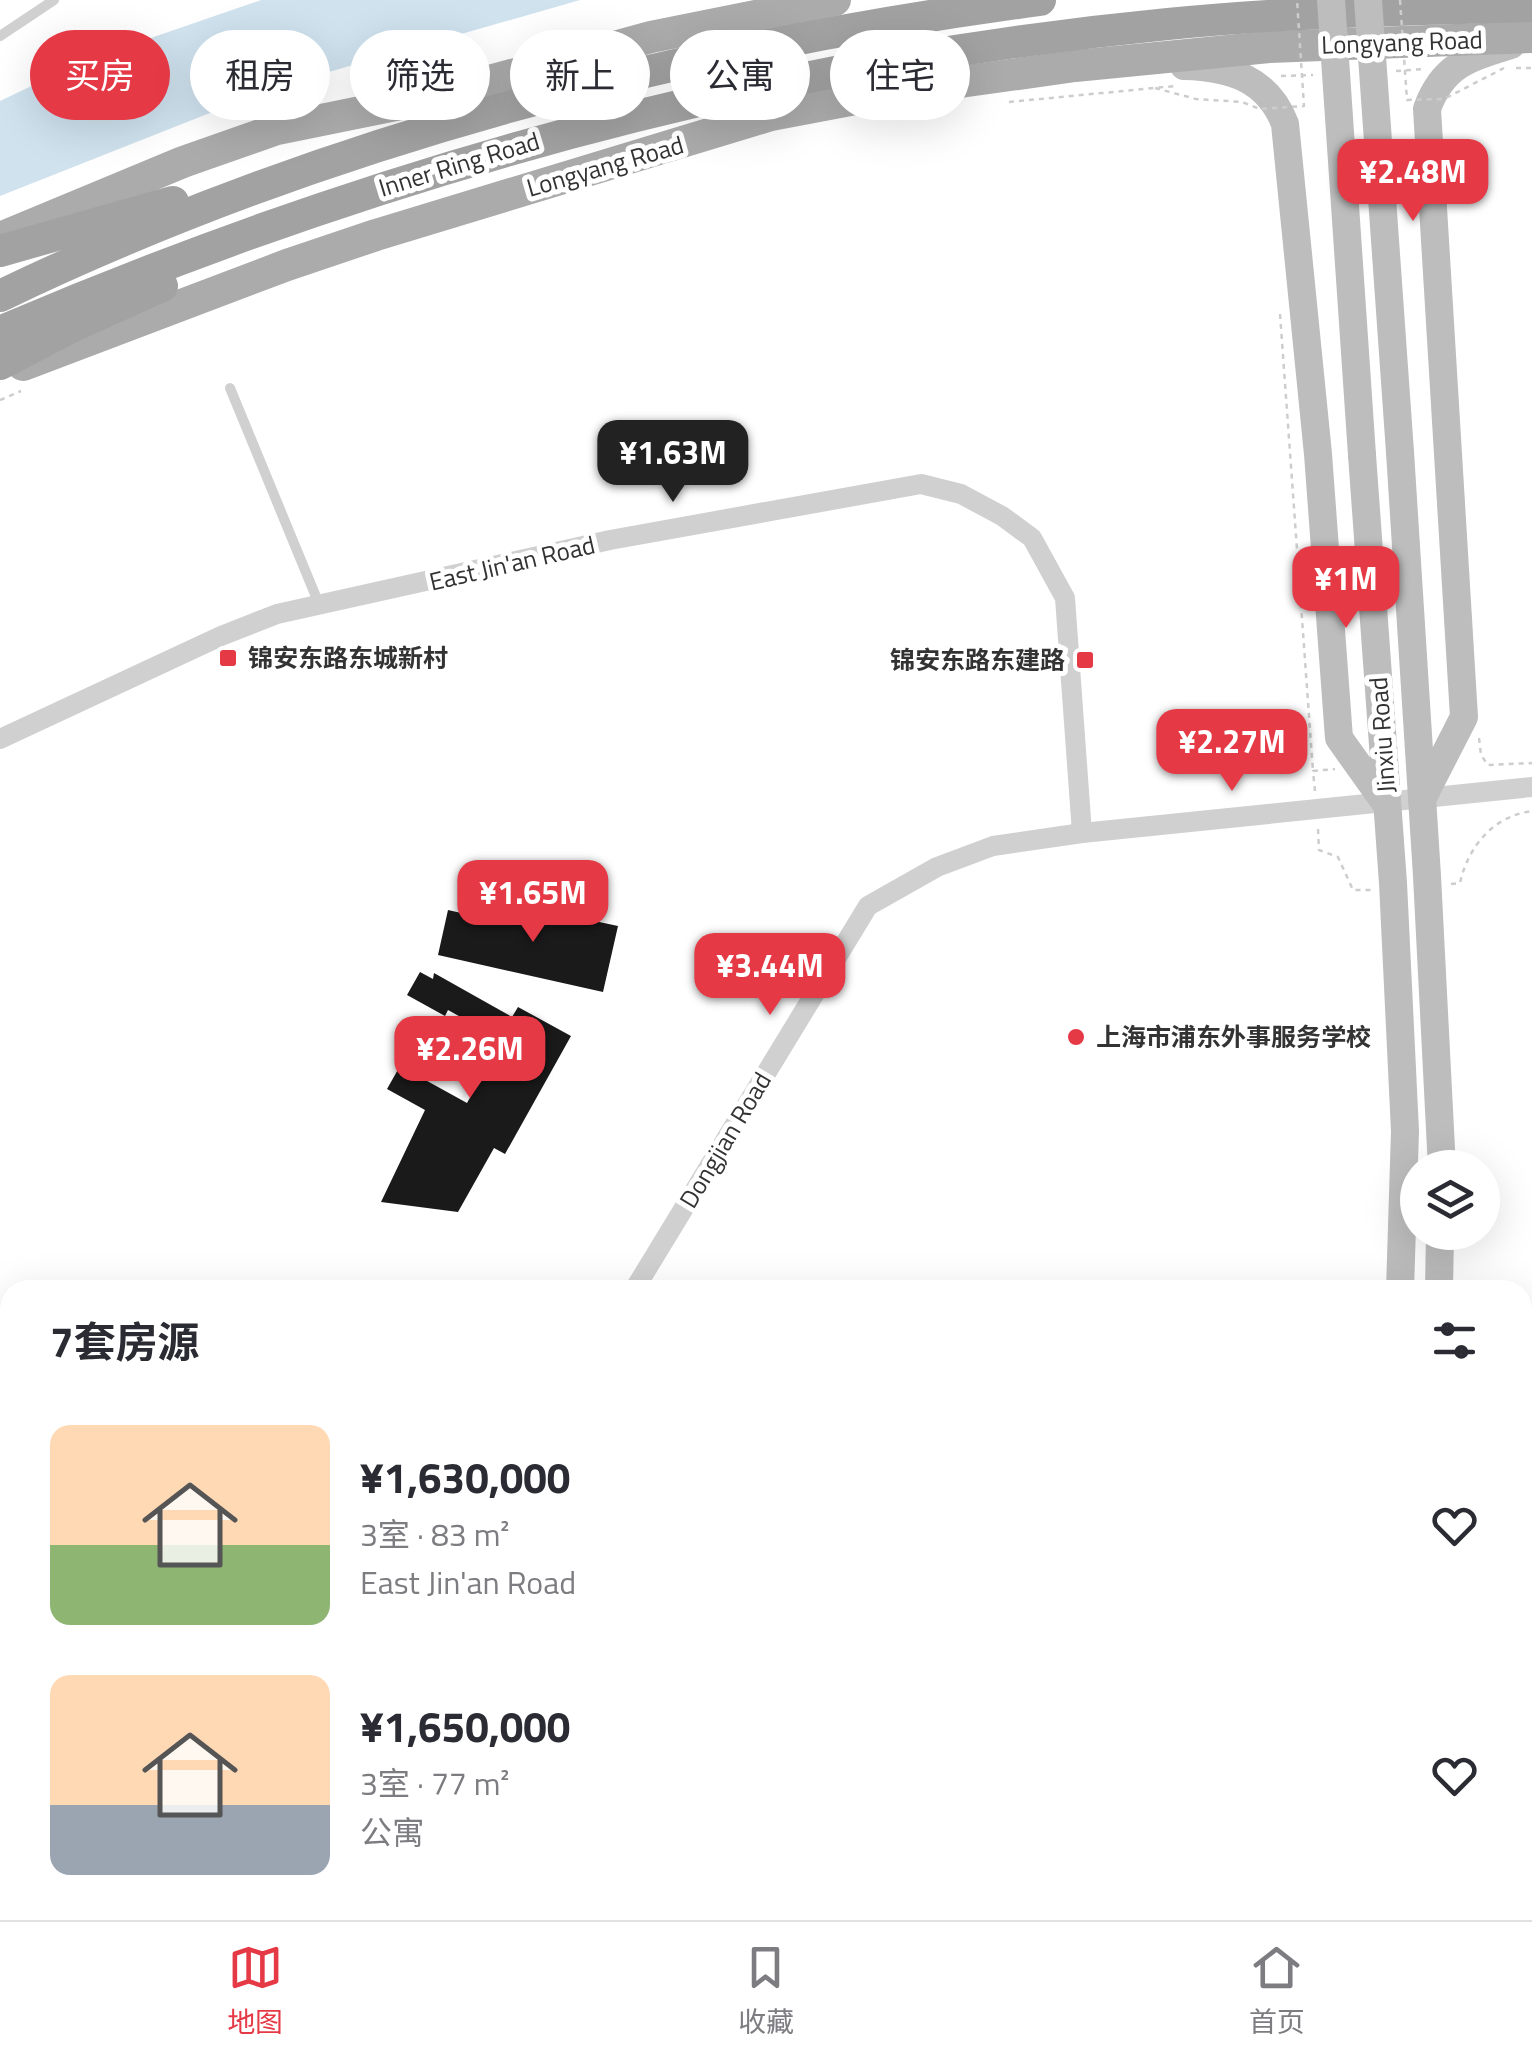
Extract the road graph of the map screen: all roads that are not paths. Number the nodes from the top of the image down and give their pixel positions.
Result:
1 (54, 0) edge
2 (835, 0) edge
3 (1040, 0) edge
4 (1331, 0) edge
5 (1368, 0) edge
6 (1532, 6) edge
7 (0, 36) edge
8 (1532, 38) edge
9 (1034, 71) junction
10 (666, 106) junction
11 (371, 150) junction
12 (0, 238) edge
13 (0, 250) edge
14 (0, 296) edge
15 (0, 332) edge
16 (0, 364) edge
17 (0, 374) edge
18 (230, 388) dead end
19 (320, 604) junction
20 (0, 739) edge
21 (1532, 787) edge
22 (1422, 799) junction
23 (1386, 804) junction
24 (1082, 833) junction
25 (1442, 1150) edge
26 (1440, 1250) edge
27 (640, 1280) edge
28 (1400, 1280) edge
29 (1439, 1280) edge

1 - 7 lane
2 - 12 main road
3 - 11 highway, Inner Ring Road
4 - 23 main road, Jinxiu Road, bridge
5 - 22 main road, Jinxiu Road, bridge
6 - 10 highway, Inner Ring Road
8 - 9 main road, Longyang Road
8 - 22 main road
9 - 17 main road, Longyang Road
9 - 23 main road
10 - 15 highway, Inner Ring Road
10 - 16 highway
11 - 13 highway
11 - 14 highway, Inner Ring Road
18 - 19 lane
19 - 20 street, East Jin'an Road
19 - 24 street, East Jin'an Road
21 - 22 street, Dongjian Road
22 - 23 street, Dongjian Road
22 - 25 main road, Jinxiu Road
23 - 24 street, Dongjian Road
23 - 28 main road, Jinxiu Road
24 - 27 street, Dongjian Road
26 - 29 main road

